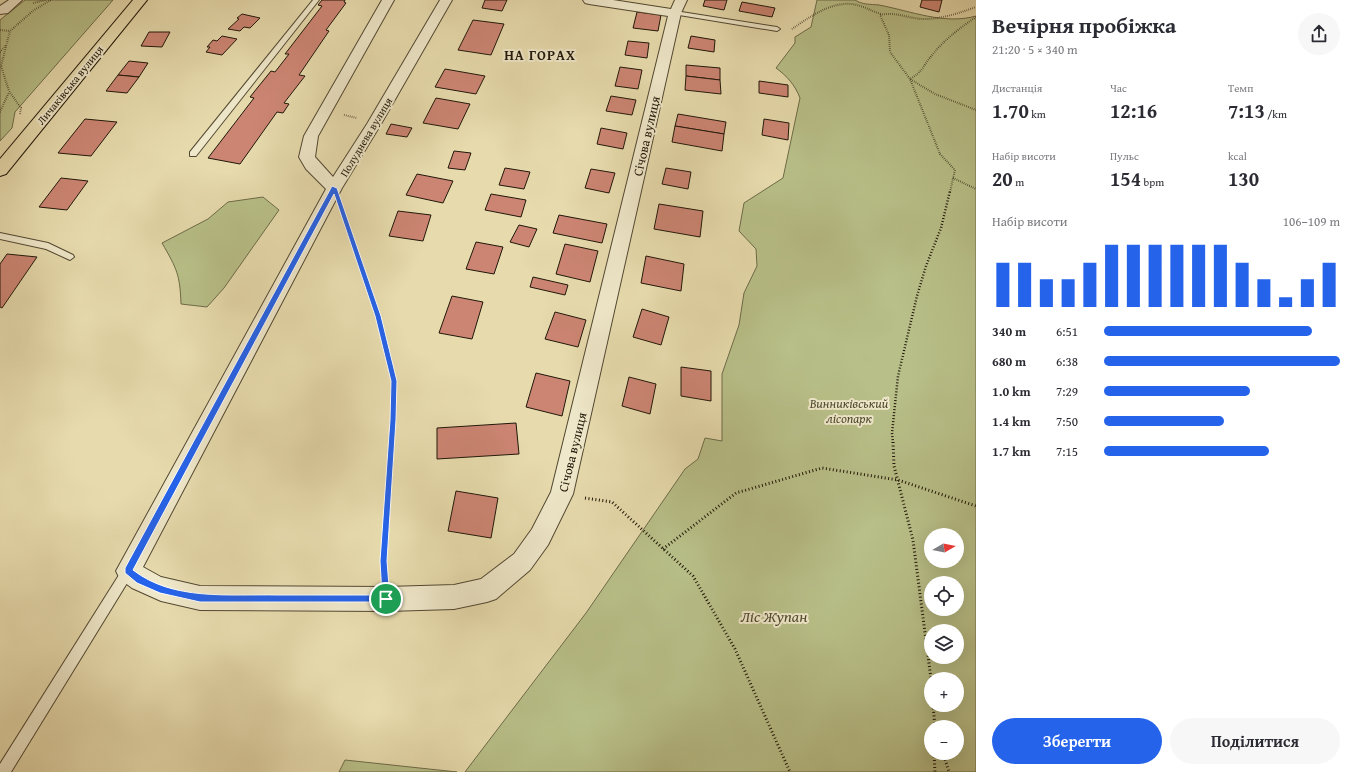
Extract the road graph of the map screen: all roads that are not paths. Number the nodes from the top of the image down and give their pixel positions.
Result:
1 (16, 0) edge
2 (140, 0) edge
3 (316, 0) edge
4 (388, 0) edge
5 (446, 0) edge
6 (589, 0) edge
7 (678, 7) edge
8 (1, 11) edge
9 (777, 29) road end
10 (193, 154) dead end
11 (0, 170) edge
12 (334, 188) junction
13 (0, 236) edge
14 (70, 257) dead end
15 (128, 571) junction
16 (3, 772) edge

1 - 8 street
2 - 11 main road, Личаківська вулиця
3 - 10 lane
4 - 12 street, Полуднева вулиця
5 - 12 street, Полуднева вулиця
6 - 7 street
7 - 9 lane
7 - 15 street, Січова вулиця
12 - 15 street
13 - 14 lane
15 - 16 lane

